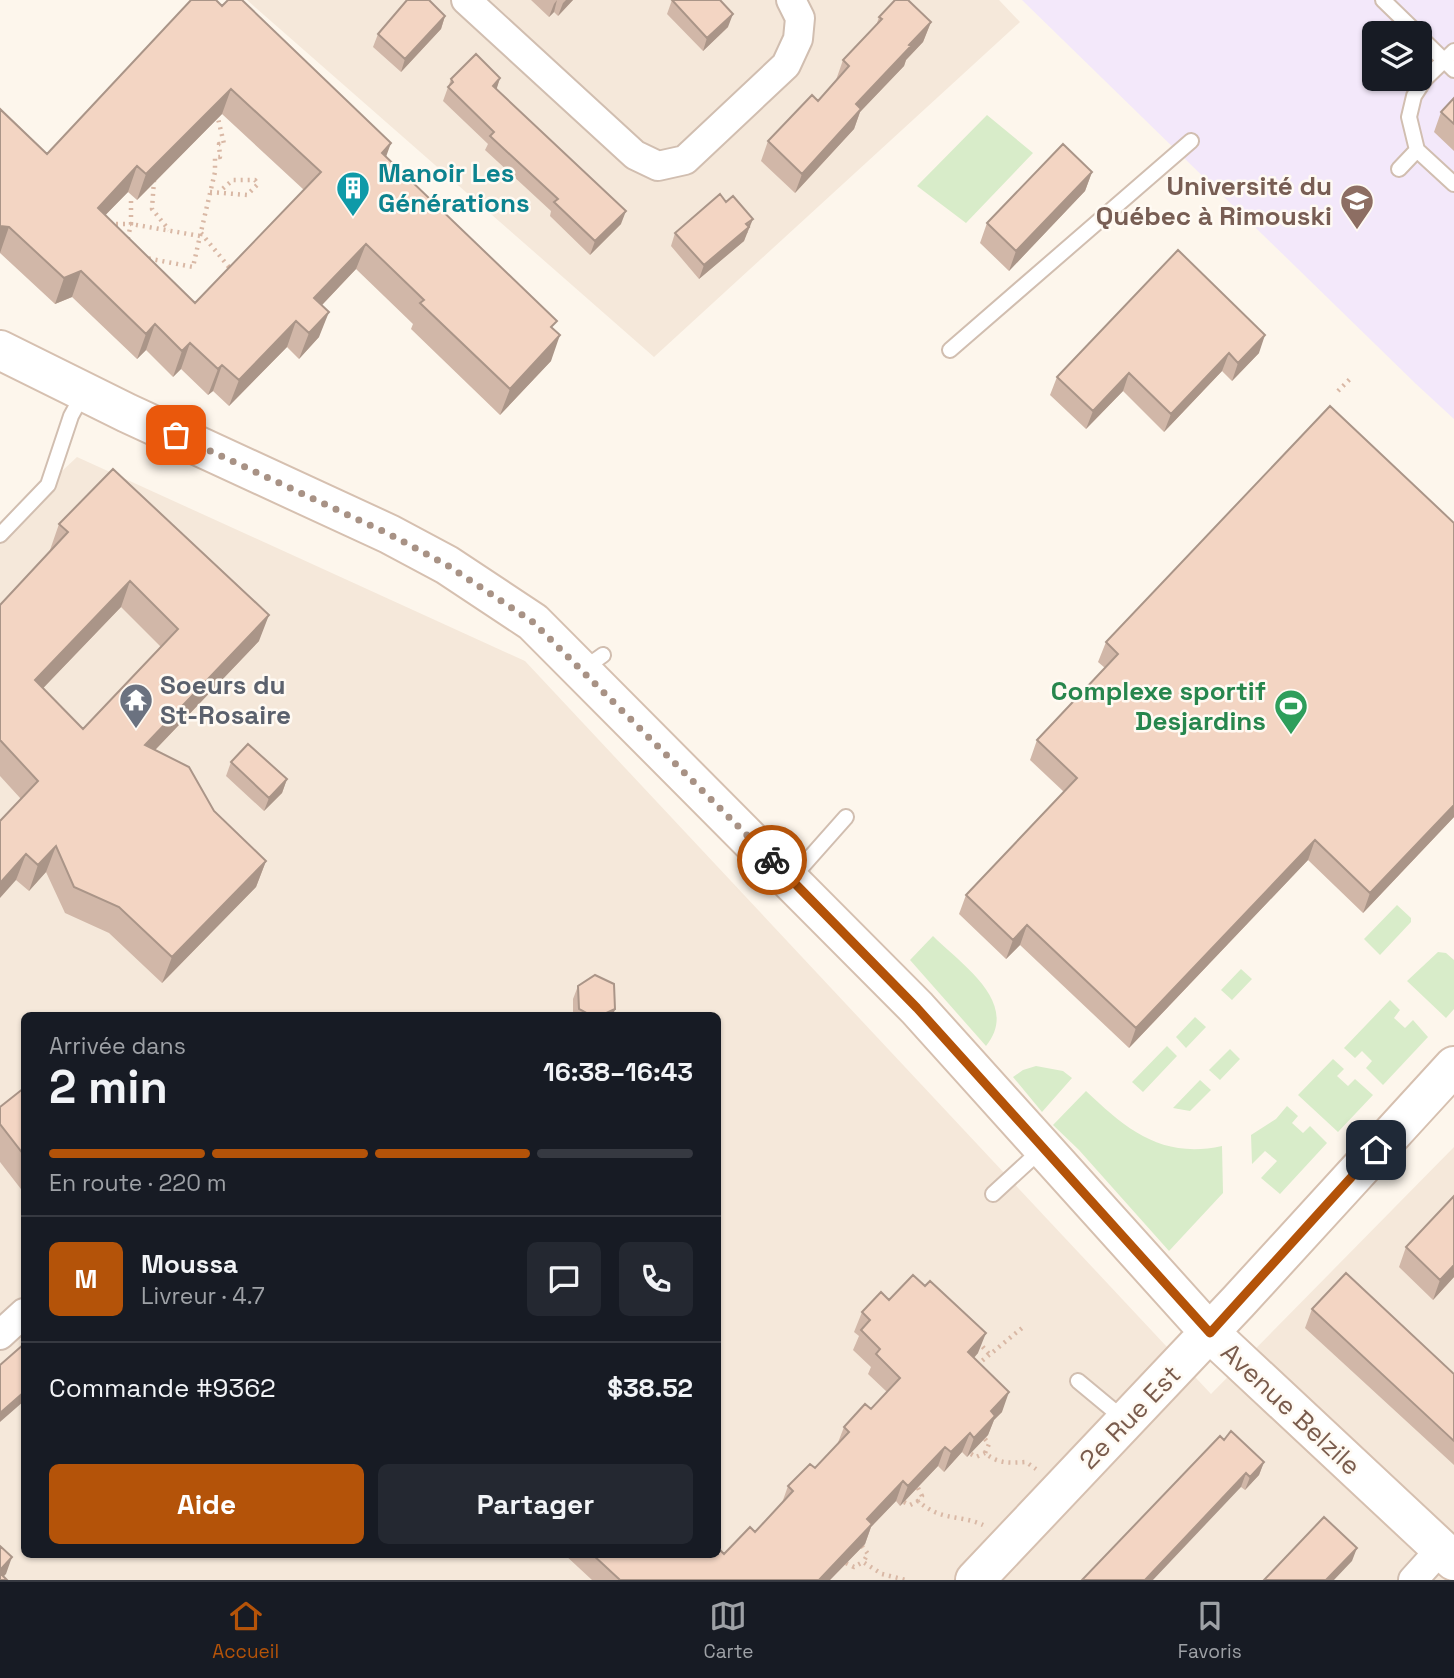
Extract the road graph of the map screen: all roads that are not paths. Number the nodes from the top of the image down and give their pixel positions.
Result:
1 (466, 0) edge
2 (1383, 0) edge
3 (796, 9) edge
4 (1405, 21) edge
5 (1432, 45) edge
6 (1451, 60) edge
7 (1191, 141) dead end
8 (1417, 150) junction
9 (1399, 169) dead end
10 (1454, 184) edge
11 (0, 350) edge
12 (950, 350) dead end
13 (84, 392) junction
14 (0, 535) edge
15 (846, 817) dead end
16 (791, 879) junction
17 (1454, 1066) edge
18 (1043, 1148) junction
19 (993, 1194) dead end
20 (21, 1316) edge
21 (1210, 1333) junction
22 (0, 1335) edge
23 (1078, 1381) dead end
24 (1126, 1421) junction
25 (1448, 1555) edge
26 (975, 1580) edge
27 (1413, 1580) edge

1 - 3 street
2 - 4 lane
5 - 6 lane
6 - 8 lane
7 - 12 lane
8 - 9 lane
8 - 10 lane
11 - 13 street, Avenue Belzile
13 - 14 lane
13 - 16 street, Avenue Belzile
15 - 16 lane
16 - 18 street, Avenue Belzile
17 - 21 street, 2e Rue Est
18 - 19 lane
18 - 21 street, Avenue Belzile
20 - 22 street
21 - 24 street, 2e Rue Est
21 - 25 street, Avenue Belzile
23 - 24 lane
24 - 26 street, 2e Rue Est
25 - 27 street

